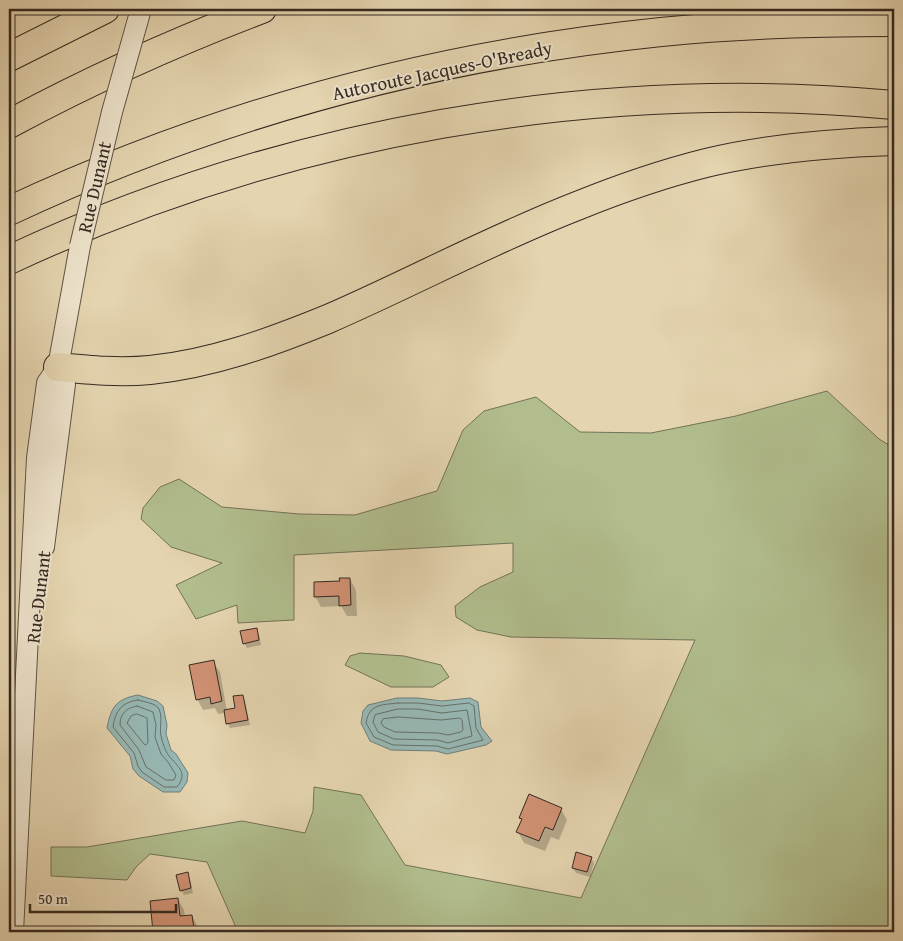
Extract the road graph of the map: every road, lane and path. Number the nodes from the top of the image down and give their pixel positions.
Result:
1 (105, 9) edge
2 (141, 9) edge
3 (262, 9) edge
4 (894, 22) edge
5 (9, 57) edge
6 (894, 105) edge
7 (9, 124) edge
8 (894, 141) edge
9 (9, 210) edge
10 (9, 260) edge
11 (58, 367) junction
12 (14, 787) edge
13 (12, 927) edge

1 - 5 highway
2 - 11 street, Rue Dunant, bridge
3 - 7 highway
4 - 9 highway, Autoroute Jacques-O'Bready
6 - 10 highway
8 - 11 highway
11 - 12 street, Rue Dunant
12 - 13 street, Rue Dunant

